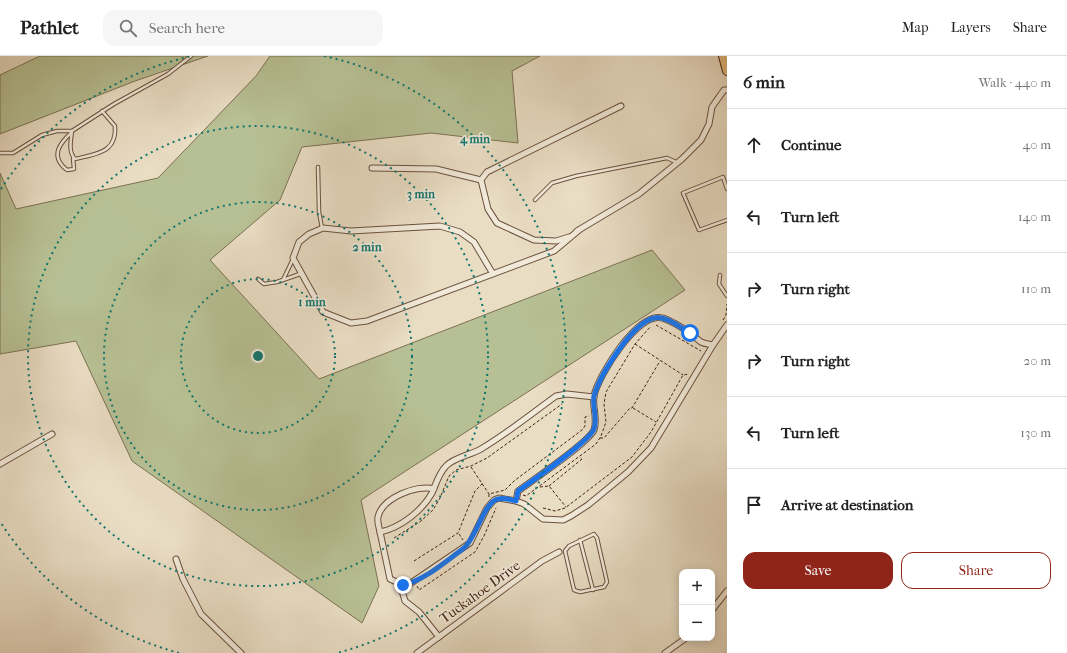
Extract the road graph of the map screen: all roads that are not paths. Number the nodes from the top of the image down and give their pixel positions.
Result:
1 (191, 56) edge
2 (723, 56) edge
3 (727, 71) edge
4 (727, 90) edge
5 (621, 106) dead end
6 (102, 111) junction
7 (72, 131) junction
8 (0, 153) edge
9 (73, 158) junction
10 (678, 163) junction
11 (318, 168) dead end
12 (372, 168) dead end
13 (481, 180) junction
14 (727, 189) edge
15 (535, 200) dead end
16 (727, 220) edge
17 (323, 228) junction
18 (579, 230) junction
19 (293, 258) junction
20 (300, 274) junction
21 (492, 274) junction
22 (720, 275) dead end
23 (258, 279) dead end
24 (283, 280) junction
25 (727, 296) edge
26 (727, 325) edge
27 (713, 345) junction
28 (594, 397) junction
29 (52, 434) dead end
30 (0, 464) edge
31 (434, 489) junction
32 (516, 501) junction
33 (380, 532) junction
34 (580, 540) junction
35 (565, 551) junction
36 (559, 552) joint
37 (176, 559) dead end
38 (400, 584) junction
39 (593, 590) junction
40 (727, 591) edge
41 (715, 606) edge
42 (439, 637) junction
43 (682, 641) edge
44 (242, 653) edge
45 (417, 653) edge
46 (666, 653) edge

1 - 6 lane
2 - 3 main road
4 - 10 street
5 - 13 street
6 - 7 lane
6 - 9 lane
7 - 8 lane
7 - 9 lane
7 - 9 lane
10 - 15 lane
10 - 18 street
11 - 17 lane
12 - 13 street
13 - 18 street
14 - 16 lane
17 - 19 street
17 - 21 street
18 - 21 street
19 - 20 street
19 - 24 lane
20 - 21 street
20 - 24 lane
22 - 25 lane
23 - 24 lane
26 - 27 street
27 - 28 street
27 - 32 street
28 - 31 street
28 - 32 street
29 - 30 street
31 - 33 street
31 - 33 street
32 - 38 street
33 - 38 street
34 - 35 lane
34 - 39 lane
34 - 39 lane
35 - 36 lane
35 - 39 lane
36 - 42 street, Tuckahoe Drive
37 - 44 street
38 - 42 street
40 - 41 street
42 - 45 street, Tuckahoe Drive
43 - 46 street

